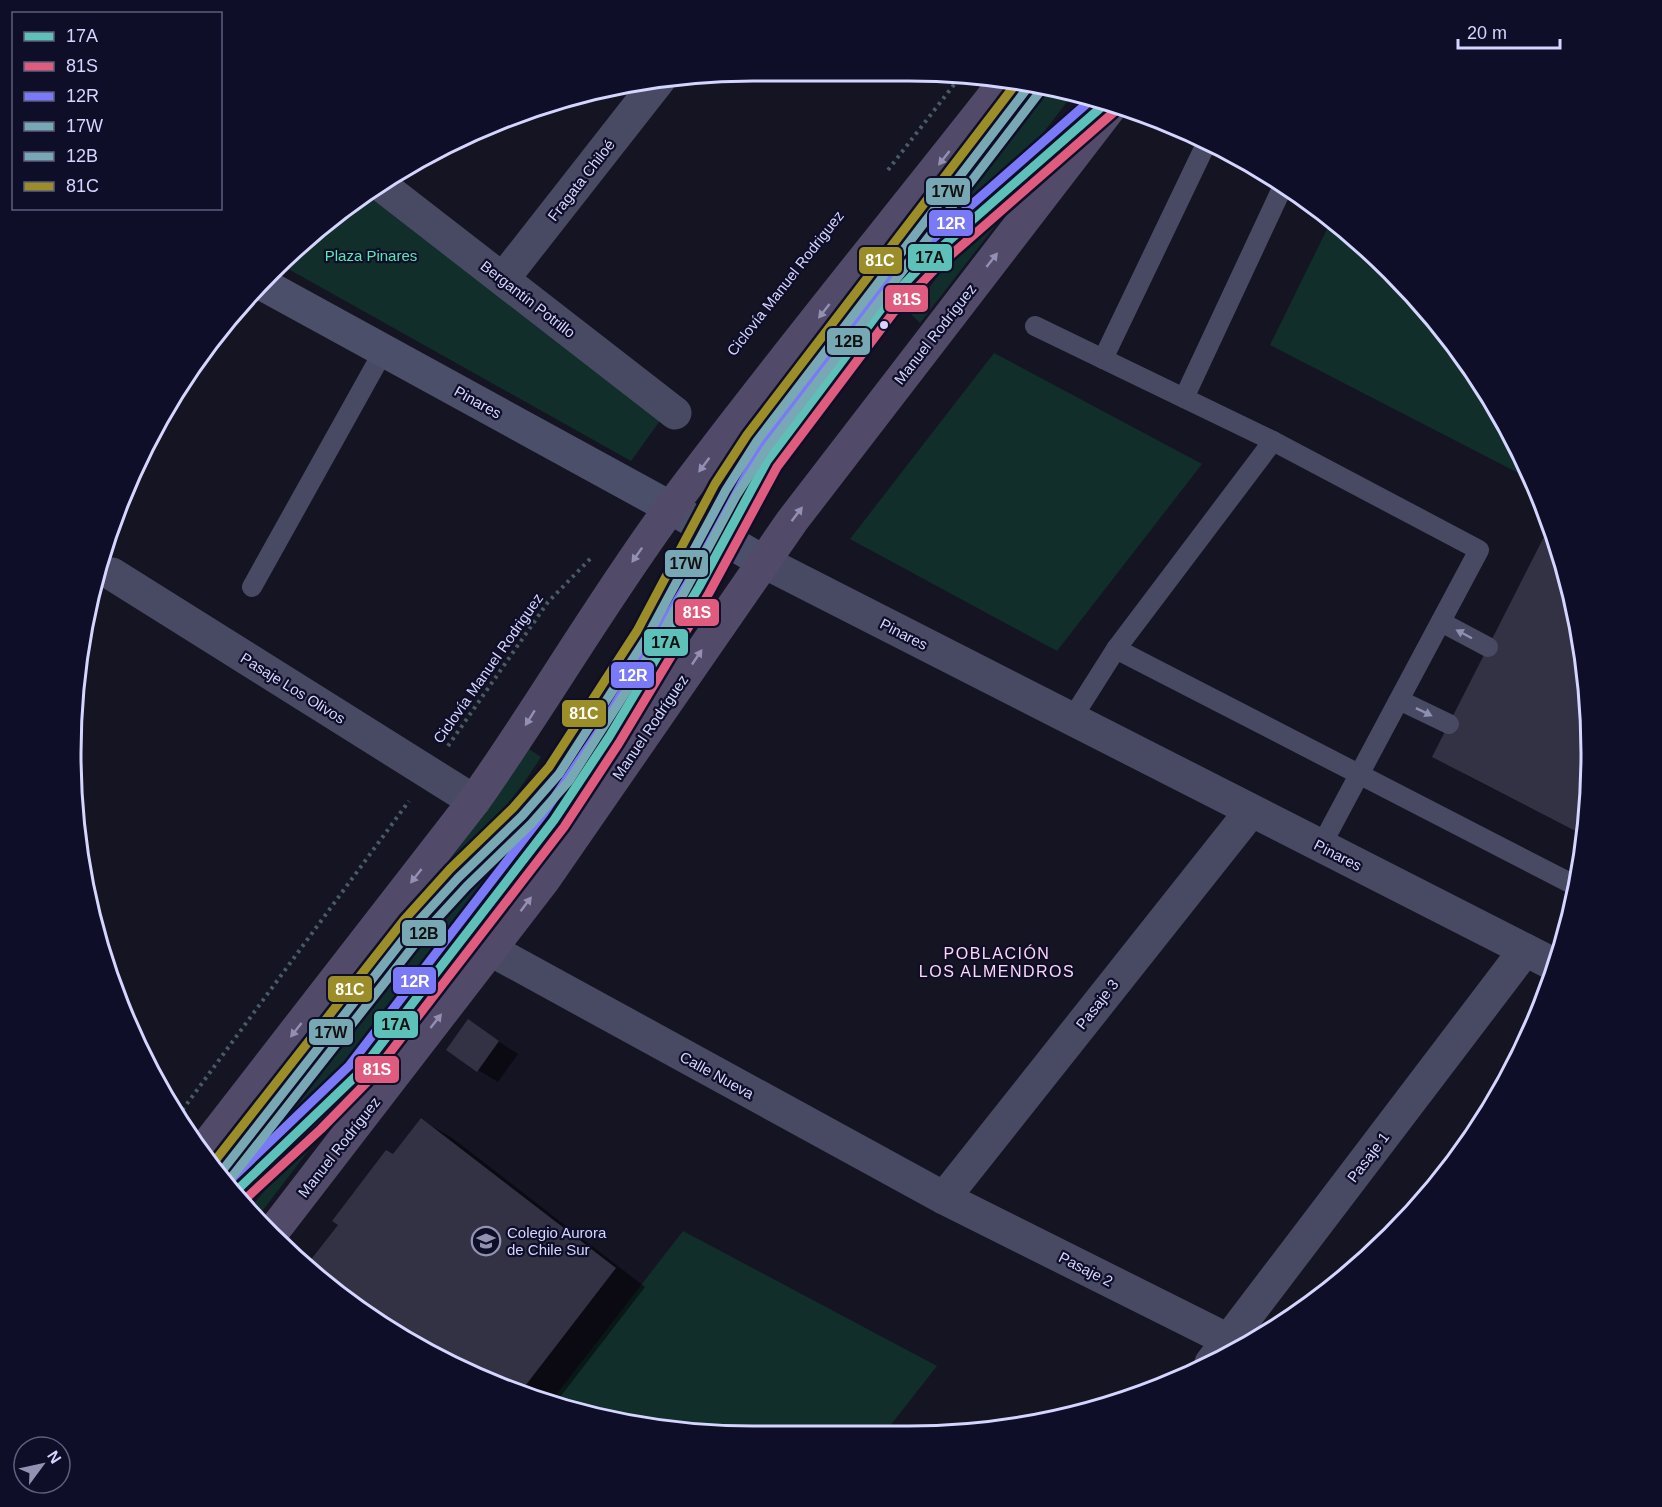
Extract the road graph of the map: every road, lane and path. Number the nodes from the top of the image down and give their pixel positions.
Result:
1 (956, 82) edge
2 (999, 88) edge
3 (652, 89) edge
4 (1025, 92) edge
5 (1099, 109) edge
6 (1107, 111) edge
7 (1204, 149) edge
8 (883, 176) dead end
9 (388, 189) edge
10 (1280, 193) edge
11 (503, 279) junction
12 (269, 288) edge
13 (1035, 326) dead end
14 (384, 350) junction
15 (1103, 358) junction
16 (1184, 398) junction
17 (675, 413) dead end
18 (1273, 441) junction
19 (671, 508) junction
20 (715, 533) junction
21 (598, 550) dead end
22 (762, 561) junction
23 (112, 574) dead end
24 (252, 588) dead end
25 (1441, 622) junction
26 (1488, 647) dead end
27 (1116, 649) junction
28 (1399, 700) junction
29 (1071, 720) junction
30 (1449, 724) dead end
31 (429, 773) junction
32 (1358, 776) junction
33 (474, 801) junction
34 (1251, 811) junction
35 (1321, 846) junction
36 (1568, 882) edge
37 (491, 950) junction
38 (1525, 950) junction
39 (1548, 961) edge
40 (183, 1109) edge
41 (207, 1145) edge
42 (224, 1168) edge
43 (240, 1187) edge
44 (944, 1198) junction
45 (276, 1227) edge
46 (1220, 1349) edge
47 (1218, 1350) edge

1 - 8 path
2 -> 19 main road
3 - 11 street, Fragata Chiloé
4 - 20 lane
5 - 20 lane
22 -> 6 main road, Manuel Rodríguez
7 - 15 lane
9 - 11 street, Bergantín Potrillo
10 - 16 lane
11 - 17 street, Bergantín Potrillo
12 - 14 street, Pinares
13 - 15 lane
14 - 19 street, Pinares
14 - 24 lane
15 - 16 lane
16 - 18 lane
18 - 25 lane
18 - 27 lane
19 - 20 street, Pinares
19 -> 33 main road
20 - 22 street, Pinares
20 - 42 lane
20 - 43 lane
21 - 31 path, Ciclovía Manuel Rodriguez
22 - 29 street, Pinares
37 -> 22 main road, Manuel Rodríguez
23 - 31 street, Pasaje Los Olivos
26 -> 25 lane
25 - 28 lane
27 - 29 lane
27 - 32 lane
28 -> 30 lane
28 - 32 lane
29 - 34 street, Pinares
31 - 33 street, Pasaje Los Olivos
31 - 40 path, Ciclovía Manuel Rodriguez
32 - 35 lane
32 - 36 lane
33 -> 41 main road
34 - 35 street, Pinares
34 - 44 street, Pasaje 3
35 - 38 street, Pinares
37 - 44 street, Calle Nueva
45 -> 37 main road, Manuel Rodríguez
38 - 39 street, Pinares
38 - 46 street, Pasaje 1
44 - 47 street, Pasaje 2

